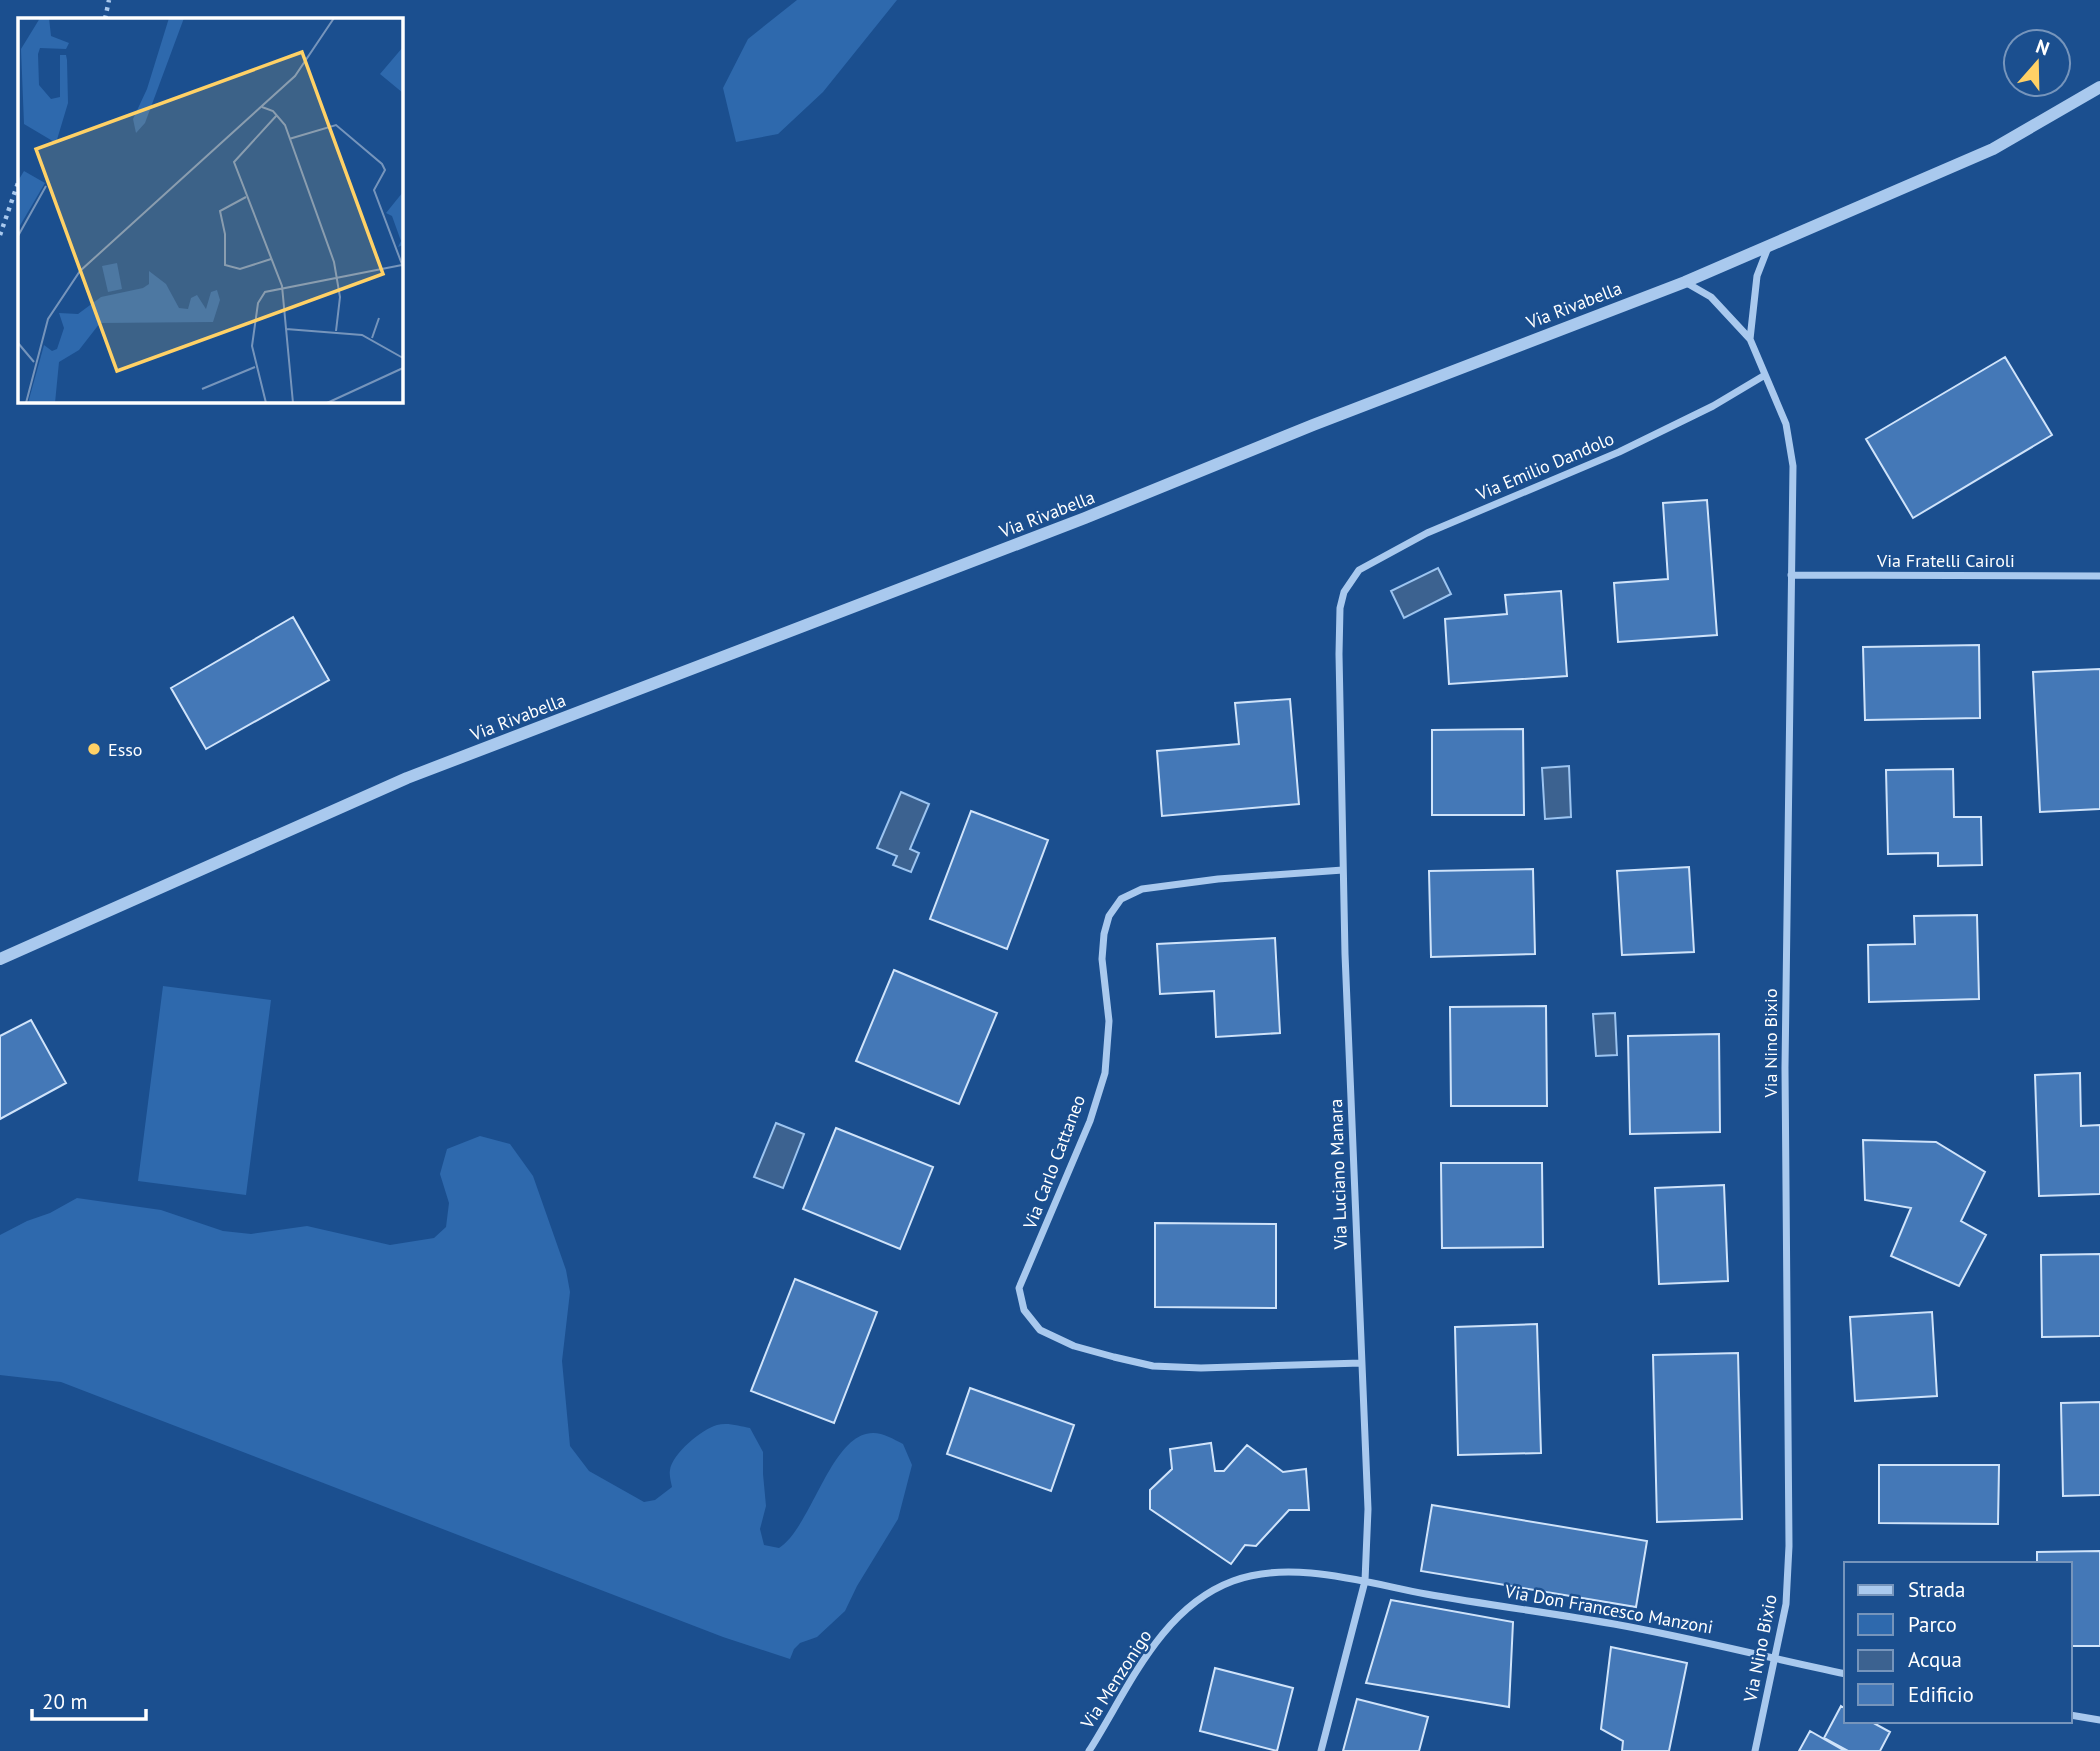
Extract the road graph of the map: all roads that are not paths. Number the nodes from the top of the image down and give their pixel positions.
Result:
1 (2100, 87) edge
2 (1769, 245) junction
3 (1685, 282) junction
4 (1750, 339) junction
5 (1765, 375) junction
6 (1791, 575) junction
7 (2100, 576) edge
8 (1344, 592) joint
9 (1343, 870) junction
10 (0, 959) edge
11 (1361, 1363) junction
12 (1365, 1581) junction
13 (1776, 1659) junction
14 (1844, 1674) edge
15 (2072, 1715) edge
16 (2100, 1720) edge
17 (1089, 1751) edge
18 (1321, 1751) edge
19 (1755, 1751) edge

1 - 2 street, Via Rivabella
2 - 3 street, Via Rivabella
2 - 4 street, Via Nino Bixio
3 - 4 street, Via Nino Bixio
3 - 10 street, Via Rivabella
4 - 5 street, Via Nino Bixio
5 - 6 street, Via Nino Bixio
5 - 8 street, Via Emilio Dandolo
6 - 7 street, Via Fratelli Cairoli
6 - 13 street, Via Nino Bixio
8 - 9 street, Via Luciano Manara
9 - 11 street, Via Luciano Manara
9 - 11 street, Via Carlo Cattaneo
11 - 12 street, Via Luciano Manara
12 - 13 street, Via Don Francesco Manzoni
12 - 17 street, Via Menzonigo
12 - 18 street, Via Luciano Manara
13 - 14 street, Via Don Francesco Manzoni
13 - 19 street, Via Nino Bixio
15 - 16 street

